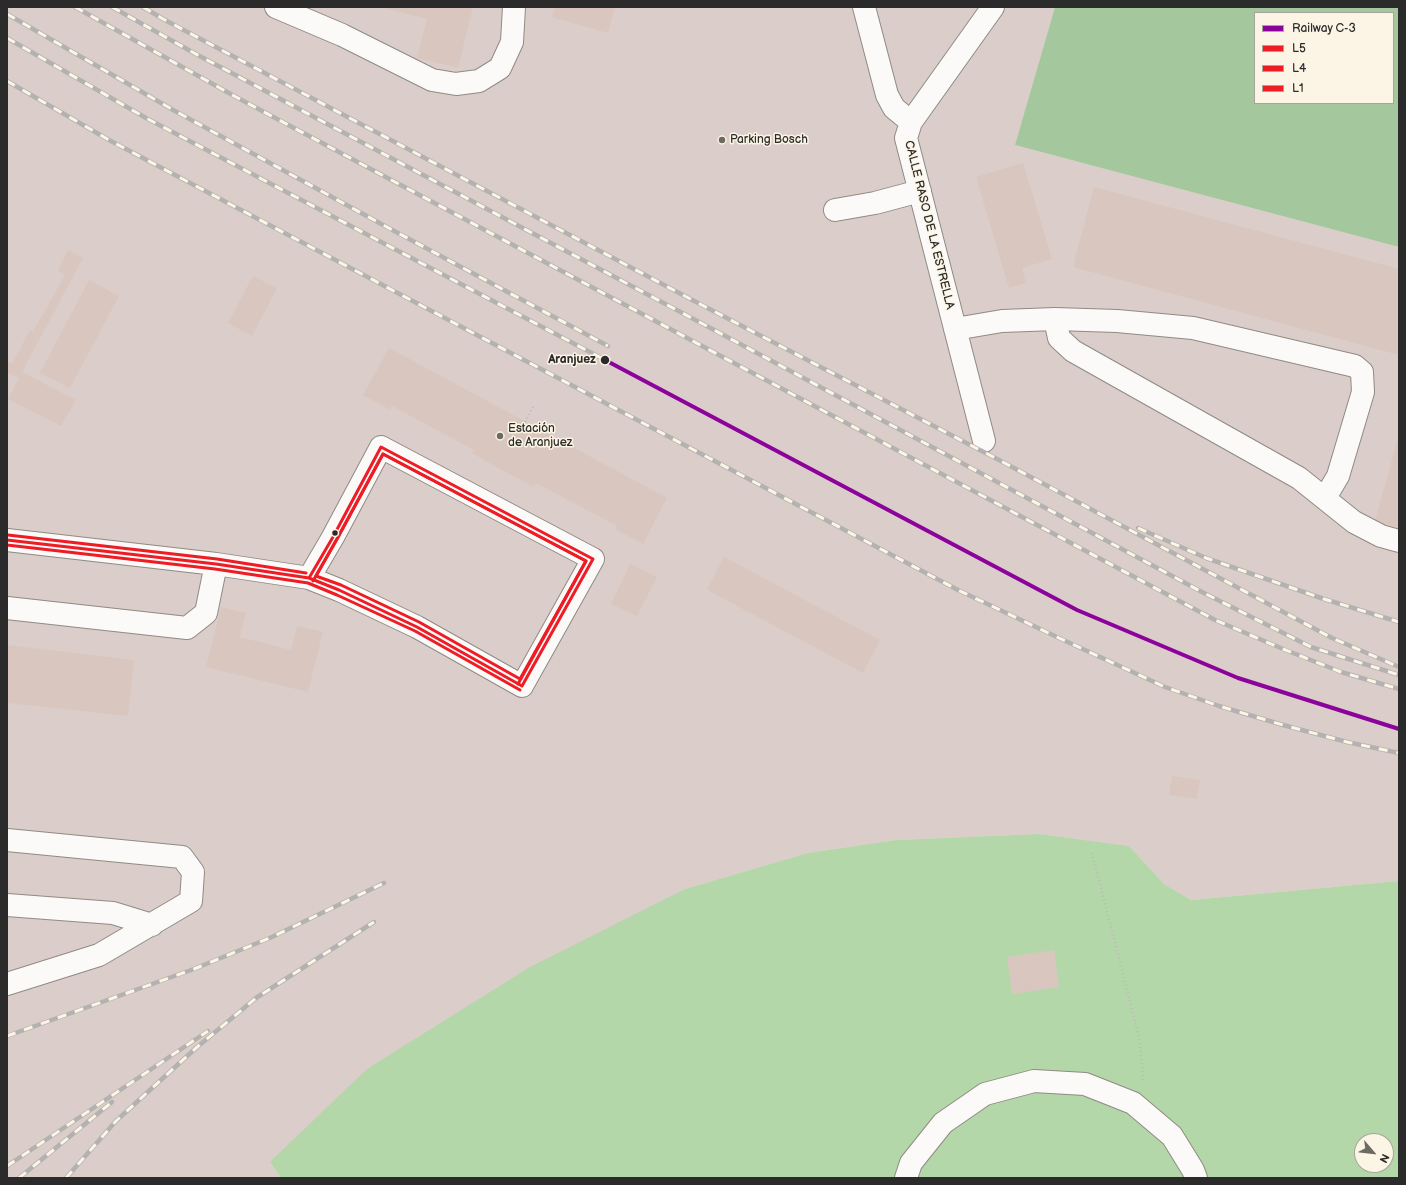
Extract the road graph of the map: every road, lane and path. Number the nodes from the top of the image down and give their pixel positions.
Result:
1 (276, 7) edge
2 (514, 7) edge
3 (864, 7) edge
4 (993, 7) edge
5 (911, 122) junction
6 (920, 191) junction
7 (835, 210) dead end
8 (1055, 319) junction
9 (955, 329) junction
10 (533, 407) dead end
11 (526, 422) dead end
12 (984, 442) dead end
13 (1325, 498) junction
14 (7, 540) edge
15 (1399, 541) edge
16 (216, 564) junction
17 (309, 578) junction
18 (7, 608) edge
19 (7, 840) edge
20 (1092, 853) dead end
21 (7, 905) edge
22 (152, 925) junction
23 (7, 984) edge
24 (1133, 1103) junction
25 (906, 1178) edge
26 (1196, 1178) edge

1 - 2 street
3 - 5 street
4 - 5 street, CALLE RASO DE LA ESTRELLA
5 - 6 street, CALLE RASO DE LA ESTRELLA
6 - 7 street
6 - 9 street, CALLE RASO DE LA ESTRELLA
8 - 9 street
8 - 13 street
8 - 13 street
9 - 12 street, CALLE RASO DE LA ESTRELLA
10 - 11 path
13 - 15 street
14 - 16 street
16 - 17 street
16 - 18 street
17 - 17 street
19 - 22 street
20 - 24 path
21 - 22 street
22 - 23 street
24 - 25 street
24 - 26 street

